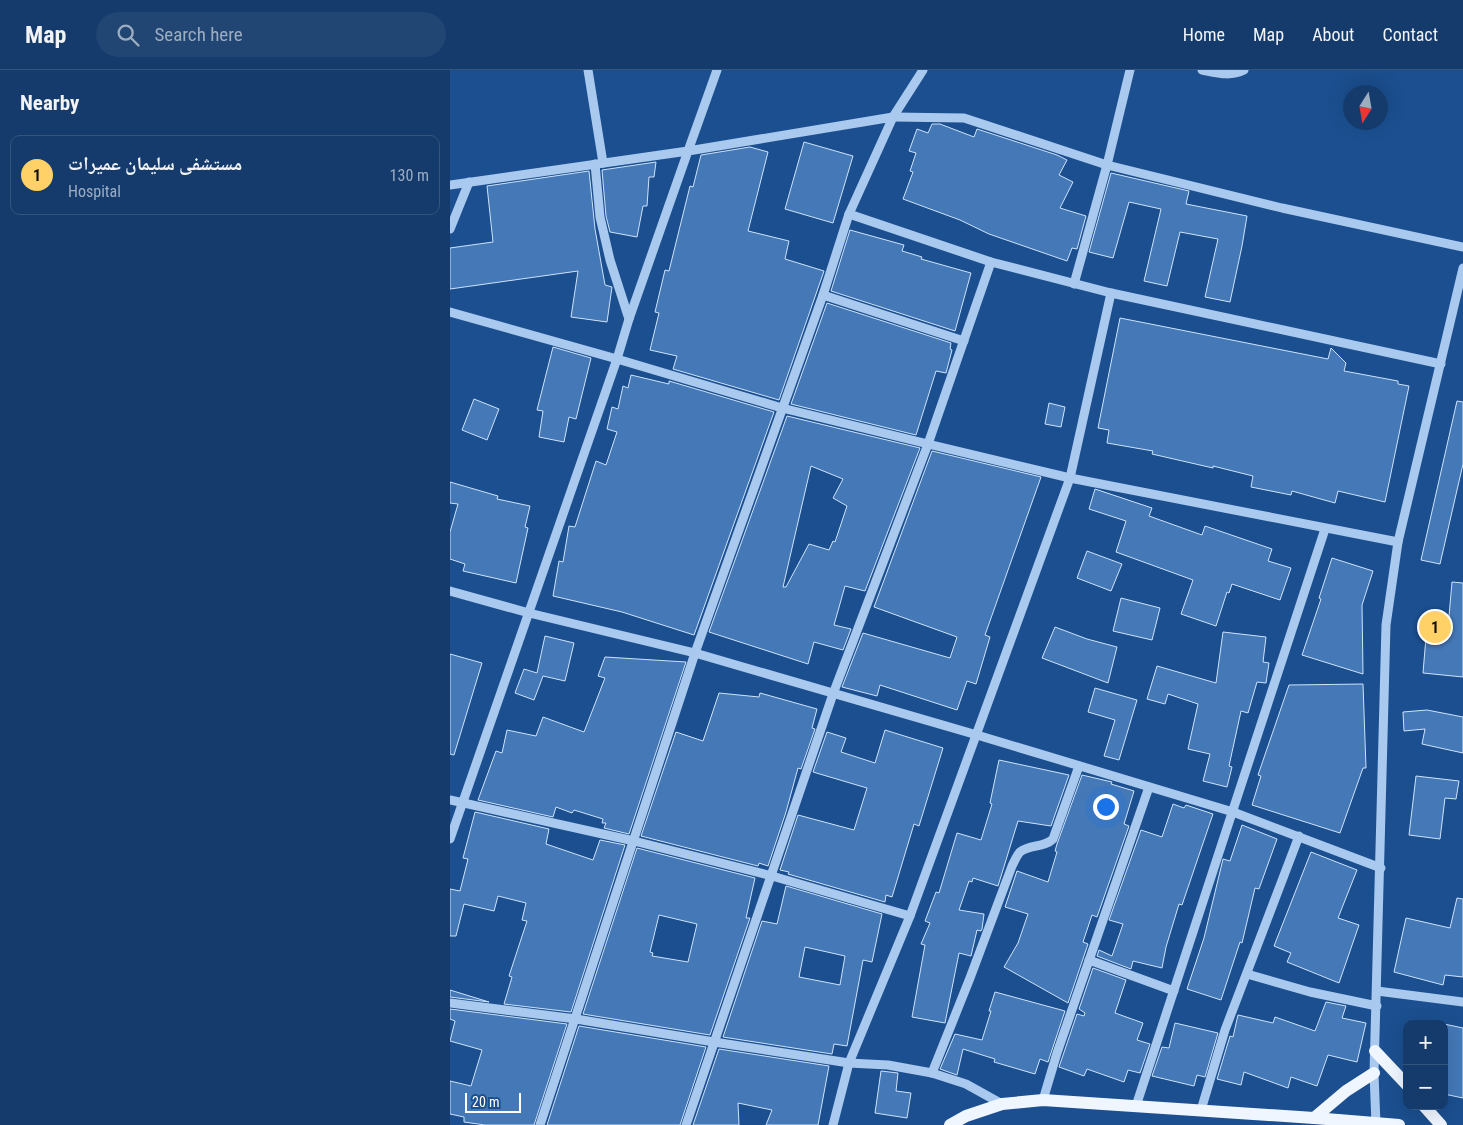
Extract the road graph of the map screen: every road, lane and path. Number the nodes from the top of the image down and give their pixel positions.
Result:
1 (588, 70) edge
2 (717, 70) edge
3 (923, 70) edge
4 (1130, 70) edge
5 (1202, 70) edge
6 (1244, 70) edge
7 (893, 117) junction
8 (688, 151) junction
9 (599, 164) junction
10 (1107, 165) junction
11 (469, 182) junction
12 (450, 185) edge
13 (849, 214) junction
14 (450, 230) edge
15 (1463, 247) edge
16 (991, 262) junction
17 (1463, 268) edge
18 (1074, 284) junction
19 (1111, 294) junction
20 (823, 295) junction
21 (450, 312) edge
22 (630, 319) junction
23 (964, 340) junction
24 (618, 359) junction
25 (1442, 364) junction
26 (782, 408) junction
27 (928, 444) junction
28 (1070, 478) junction
29 (1325, 529) junction
30 (1398, 542) junction
31 (450, 590) edge
32 (529, 613) junction
33 (695, 653) junction
34 (833, 694) junction
35 (977, 735) junction
36 (1079, 766) junction
37 (1149, 786) junction
38 (450, 800) edge
39 (462, 802) junction
40 (1233, 812) junction
41 (1299, 836) junction
42 (450, 839) edge
43 (634, 841) junction
44 (1381, 868) junction
45 (772, 876) junction
46 (910, 916) junction
47 (1089, 960) junction
48 (1247, 974) junction
49 (1174, 990) junction
50 (1378, 991) junction
51 (450, 1002) edge
52 (1463, 1002) edge
53 (1377, 1006) junction
54 (576, 1019) junction
55 (714, 1042) junction
56 (1375, 1050) junction
57 (849, 1063) junction
58 (932, 1073) junction
59 (1374, 1073) junction
60 (1403, 1080) edge
61 (1043, 1100) junction
62 (1002, 1104) junction
63 (1136, 1106) junction
64 (1201, 1110) junction
65 (1428, 1110) edge
66 (1314, 1118) junction
67 (1376, 1124) edge
68 (540, 1125) edge
69 (686, 1125) edge
70 (833, 1125) edge
71 (950, 1125) edge
72 (1399, 1125) edge
73 (1441, 1125) edge

1 - 9 street
2 - 8 street
3 - 7 street
4 - 10 street
5 - 6 street
7 - 8 street
7 - 10 street
7 - 13 street
8 - 9 street
8 - 22 street
9 - 11 street
9 - 22 street
10 - 15 street
10 - 18 street
11 - 12 street
11 - 14 street
13 - 16 street
13 - 20 street
16 - 18 street
16 - 23 street
17 - 25 street
18 - 19 street
19 - 25 street
19 - 28 street
20 - 23 street
20 - 26 street
21 - 24 street
22 - 24 street
23 - 27 street
24 - 26 street
24 - 32 street
25 - 30 street
26 - 27 street
26 - 33 street
27 - 28 street
27 - 34 street
28 - 29 street
28 - 35 street
29 - 30 street
29 - 40 street
30 - 44 street
31 - 32 street
32 - 33 street
32 - 39 street
33 - 34 street
33 - 43 street
34 - 35 street
34 - 45 street
35 - 36 street
35 - 46 street
36 - 37 street
36 - 58 street
37 - 40 street
37 - 47 street
38 - 39 street
39 - 42 street
39 - 43 street
40 - 41 street
40 - 49 street
41 - 44 street
41 - 48 street
43 - 45 street
43 - 54 street
44 - 50 street
45 - 46 street
45 - 55 street
46 - 57 street
47 - 49 street
47 - 61 street
48 - 53 street
48 - 64 street
49 - 63 street
50 - 52 street
50 - 53 street
51 - 54 street
53 - 56 street
54 - 55 street
54 - 68 street
55 - 57 street
55 - 69 street
56 - 59 street
56 - 60 main road
57 - 58 street
57 - 70 street
58 - 62 street
59 - 66 main road
59 - 67 street
61 - 62 main road
61 - 63 main road
62 - 71 main road
63 - 64 main road
64 - 66 main road
65 - 73 main road
66 - 67 main road
67 - 72 main road

